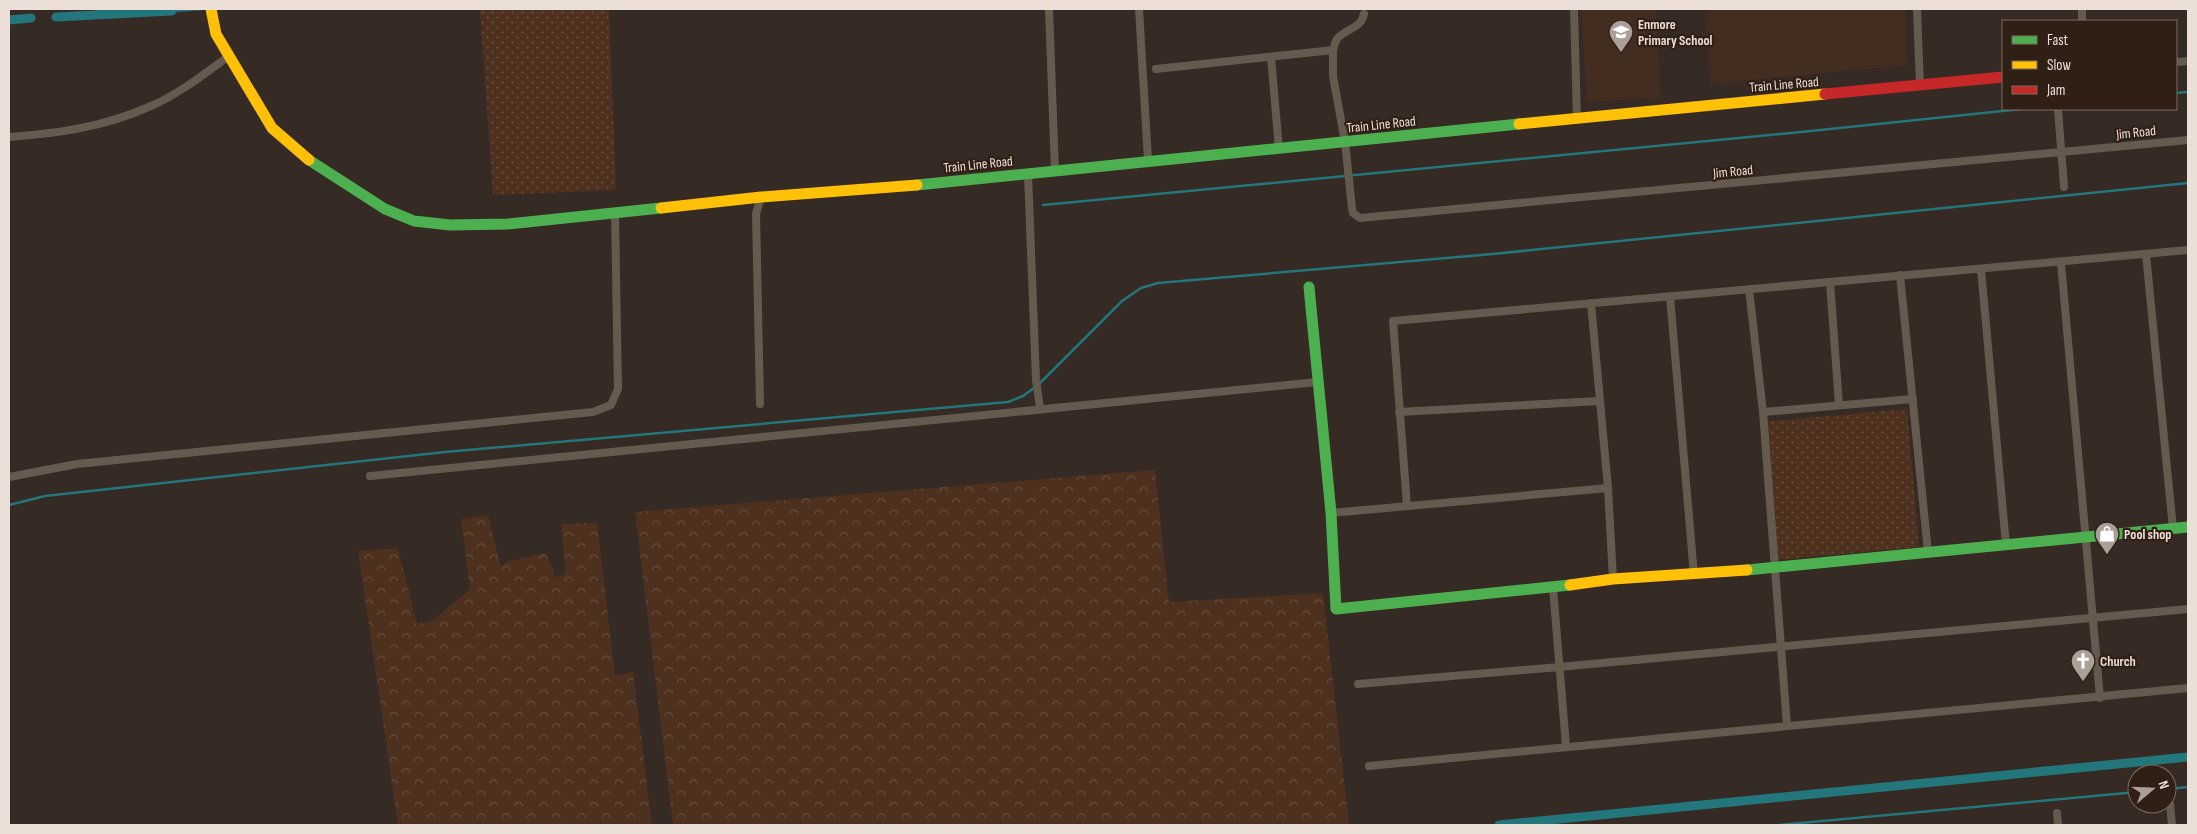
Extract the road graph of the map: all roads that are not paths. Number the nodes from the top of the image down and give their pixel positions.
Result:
1 (211, 9) edge
2 (1049, 9) edge
3 (1139, 9) edge
4 (1574, 9) edge
5 (1917, 9) edge
6 (1364, 14) dead end
7 (1332, 50) junction
8 (229, 56) junction
9 (1271, 57) junction
10 (1156, 69) dead end
11 (2002, 77) edge
12 (1920, 86) junction
13 (2058, 110) edge
14 (1578, 118) junction
15 (9, 137) edge
16 (2188, 140) edge
17 (1345, 142) junction
18 (1279, 149) junction
19 (2062, 152) junction
20 (1148, 160) junction
21 (1055, 170) junction
22 (1028, 174) junction
23 (2064, 187) dead end
24 (761, 198) junction
25 (615, 213) junction
26 (2188, 250) edge
27 (2146, 254) junction
28 (2061, 263) junction
29 (1981, 269) junction
30 (1900, 275) junction
31 (1830, 282) junction
32 (1309, 287) dead end
33 (1749, 289) junction
34 (1670, 296) junction
35 (1591, 304) junction
36 (1317, 382) junction
37 (1913, 399) junction
38 (1599, 400) junction
39 (760, 404) dead end
40 (1839, 406) junction
41 (1040, 408) junction
42 (1399, 412) junction
43 (1763, 412) junction
44 (370, 476) dead end
45 (9, 477) edge
46 (1608, 488) junction
47 (1407, 506) junction
48 (1330, 513) junction
49 (2188, 527) edge
50 (2173, 529) junction
51 (2085, 537) junction
52 (2006, 545) junction
53 (1928, 552) junction
54 (1776, 567) junction
55 (1694, 575) junction
56 (1613, 580) junction
57 (1552, 588) junction
58 (2188, 609) edge
59 (2094, 618) junction
60 (1781, 646) junction
61 (1559, 667) junction
62 (1358, 684) dead end
63 (2188, 688) edge
64 (2100, 698) junction
65 (1787, 726) junction
66 (1566, 746) junction
67 (1369, 766) dead end
68 (2057, 813) dead end
69 (2058, 825) edge

1 - 8 street, Train Line Road
2 - 21 street
3 - 20 street
4 - 14 street
5 - 12 street
6 - 7 street
7 - 9 street
7 - 17 street, Jim Road
8 - 15 street
8 - 25 street, Train Line Road
9 - 10 street
9 - 18 street
11 - 12 street, Train Line Road
12 - 14 street, Train Line Road
13 - 19 street
14 - 17 street, Train Line Road
16 - 19 street, Jim Road
17 - 18 street, Train Line Road
17 - 19 street, Jim Road
18 - 20 street, Train Line Road
19 - 23 street
20 - 21 street, Train Line Road
21 - 22 street, Train Line Road
22 - 24 street, Train Line Road
22 - 41 street
24 - 25 street, Train Line Road
24 - 39 street
25 - 45 street
26 - 27 street
27 - 28 street
27 - 50 street
28 - 29 street
28 - 51 street
29 - 30 street
29 - 52 street
30 - 31 street
30 - 37 street
31 - 33 street
31 - 40 street
32 - 36 street
33 - 34 street
33 - 43 street
34 - 35 street
34 - 55 street
35 - 38 street
35 - 42 street
36 - 41 street
36 - 48 street
37 - 40 street
37 - 53 street
38 - 42 street
38 - 46 street
40 - 43 street
41 - 44 street
42 - 47 street
43 - 54 street
46 - 47 street
46 - 56 street
47 - 48 street
48 - 57 street
49 - 50 street
50 - 51 street
51 - 52 street
51 - 59 street
52 - 53 street
53 - 54 street
54 - 55 street
54 - 60 street
55 - 56 street
56 - 57 street
57 - 61 street
58 - 59 street
59 - 60 street
59 - 64 street
60 - 61 street
60 - 65 street
61 - 62 street
61 - 66 street
63 - 64 street
64 - 65 street
65 - 66 street
66 - 67 street
68 - 69 street

